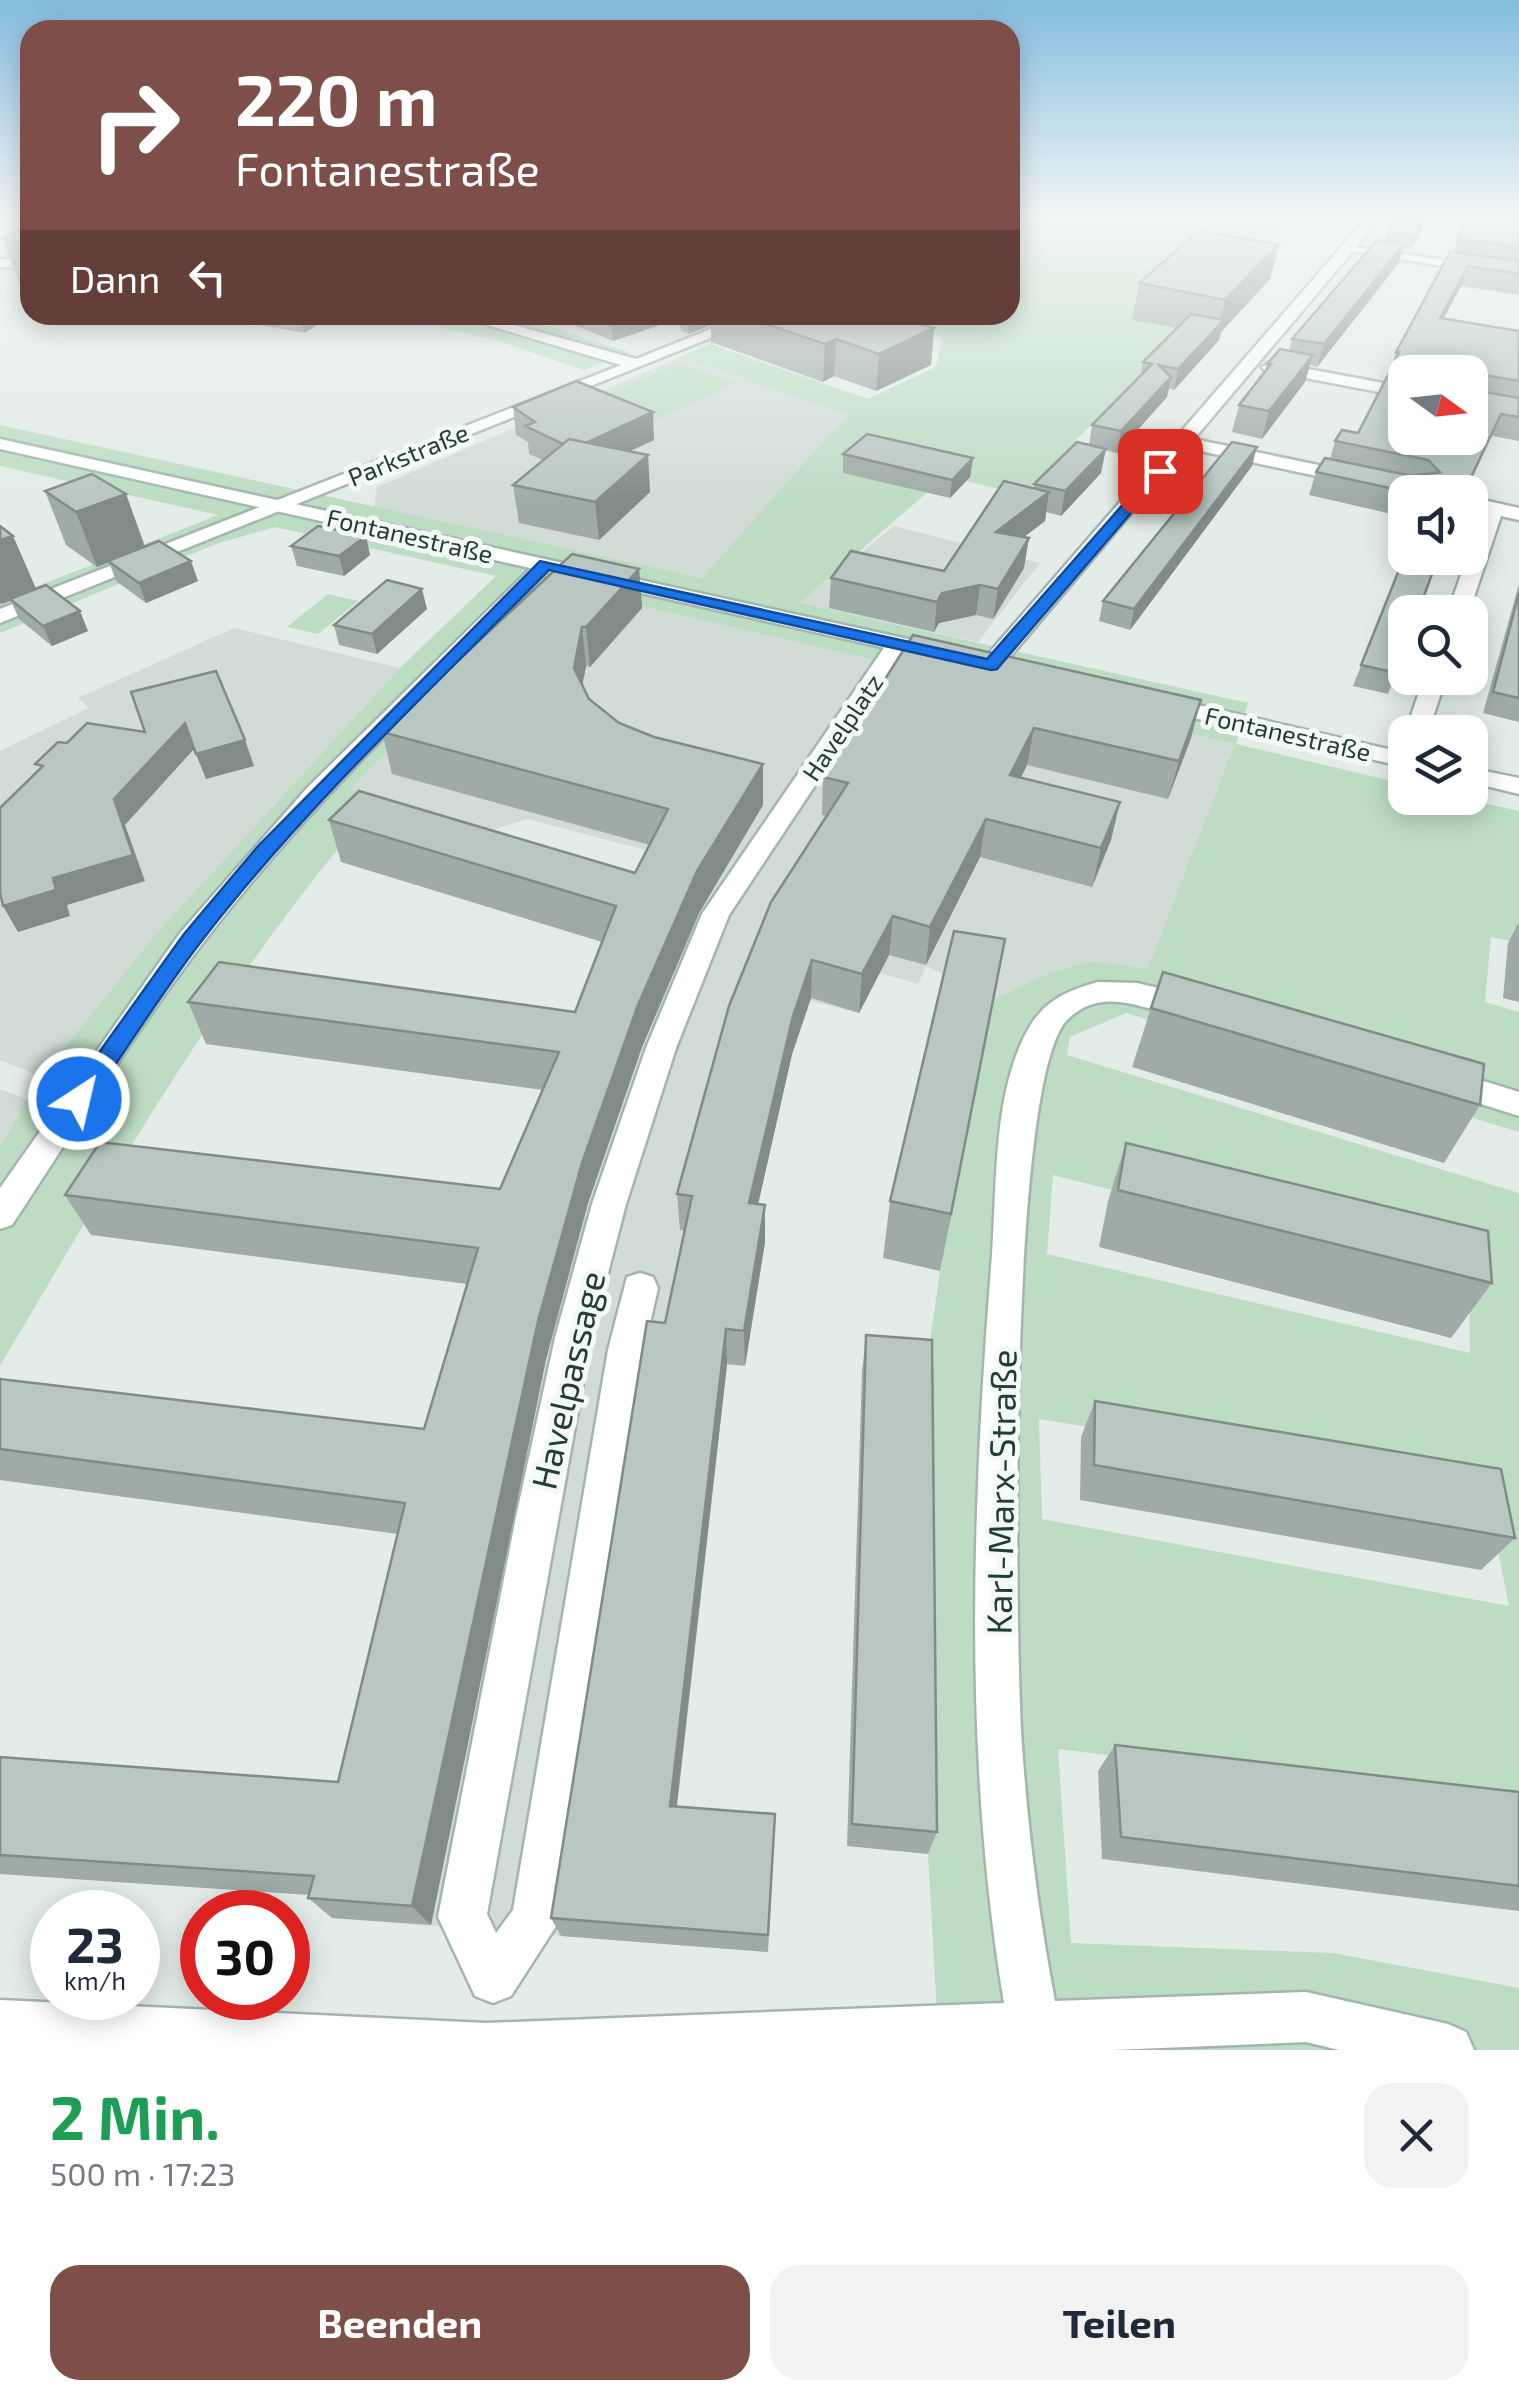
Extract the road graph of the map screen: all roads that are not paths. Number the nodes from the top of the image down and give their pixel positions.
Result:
1 (1297, 311) edge
2 (498, 325) edge
3 (735, 325) edge
4 (1253, 363) junction
5 (636, 364) junction
6 (1388, 389) edge
7 (1186, 442) junction
8 (0, 444) edge
9 (1388, 485) edge
10 (280, 506) junction
11 (1488, 508) edge
12 (1494, 509) junction
13 (1519, 514) edge
14 (545, 565) junction
15 (1464, 595) edge
16 (0, 617) edge
17 (898, 644) junction
18 (991, 665) junction
19 (1022, 672) edge
20 (1132, 697) edge
21 (1388, 756) edge
22 (1488, 778) edge
23 (1519, 786) edge
24 (785, 811) joint
25 (1219, 1014) edge
26 (1420, 1074) edge
27 (1519, 1104) edge
28 (0, 1215) edge
29 (640, 1288) dead end
30 (0, 2025) edge
31 (1036, 2039) edge
32 (1448, 2050) edge

1 - 4 street
2 - 5 street
3 - 5 street, Parkstraße
4 - 6 street
4 - 7 street
5 - 10 street, Parkstraße
7 - 9 street
7 - 18 street
8 - 10 street, Fontanestraße
10 - 14 street, Fontanestraße
10 - 16 street, Parkstraße
11 - 12 street
12 - 13 street
12 - 15 street
14 - 17 street, Fontanestraße
14 - 28 street
17 - 18 street, Fontanestraße
17 - 24 street, Havelplatz
18 - 19 street, Fontanestraße
20 - 21 street, Fontanestraße
22 - 23 street
24 - 29 street, Havelpassage
25 - 31 street, Karl-Marx-Straße
26 - 27 street
30 - 31 street
31 - 32 street

